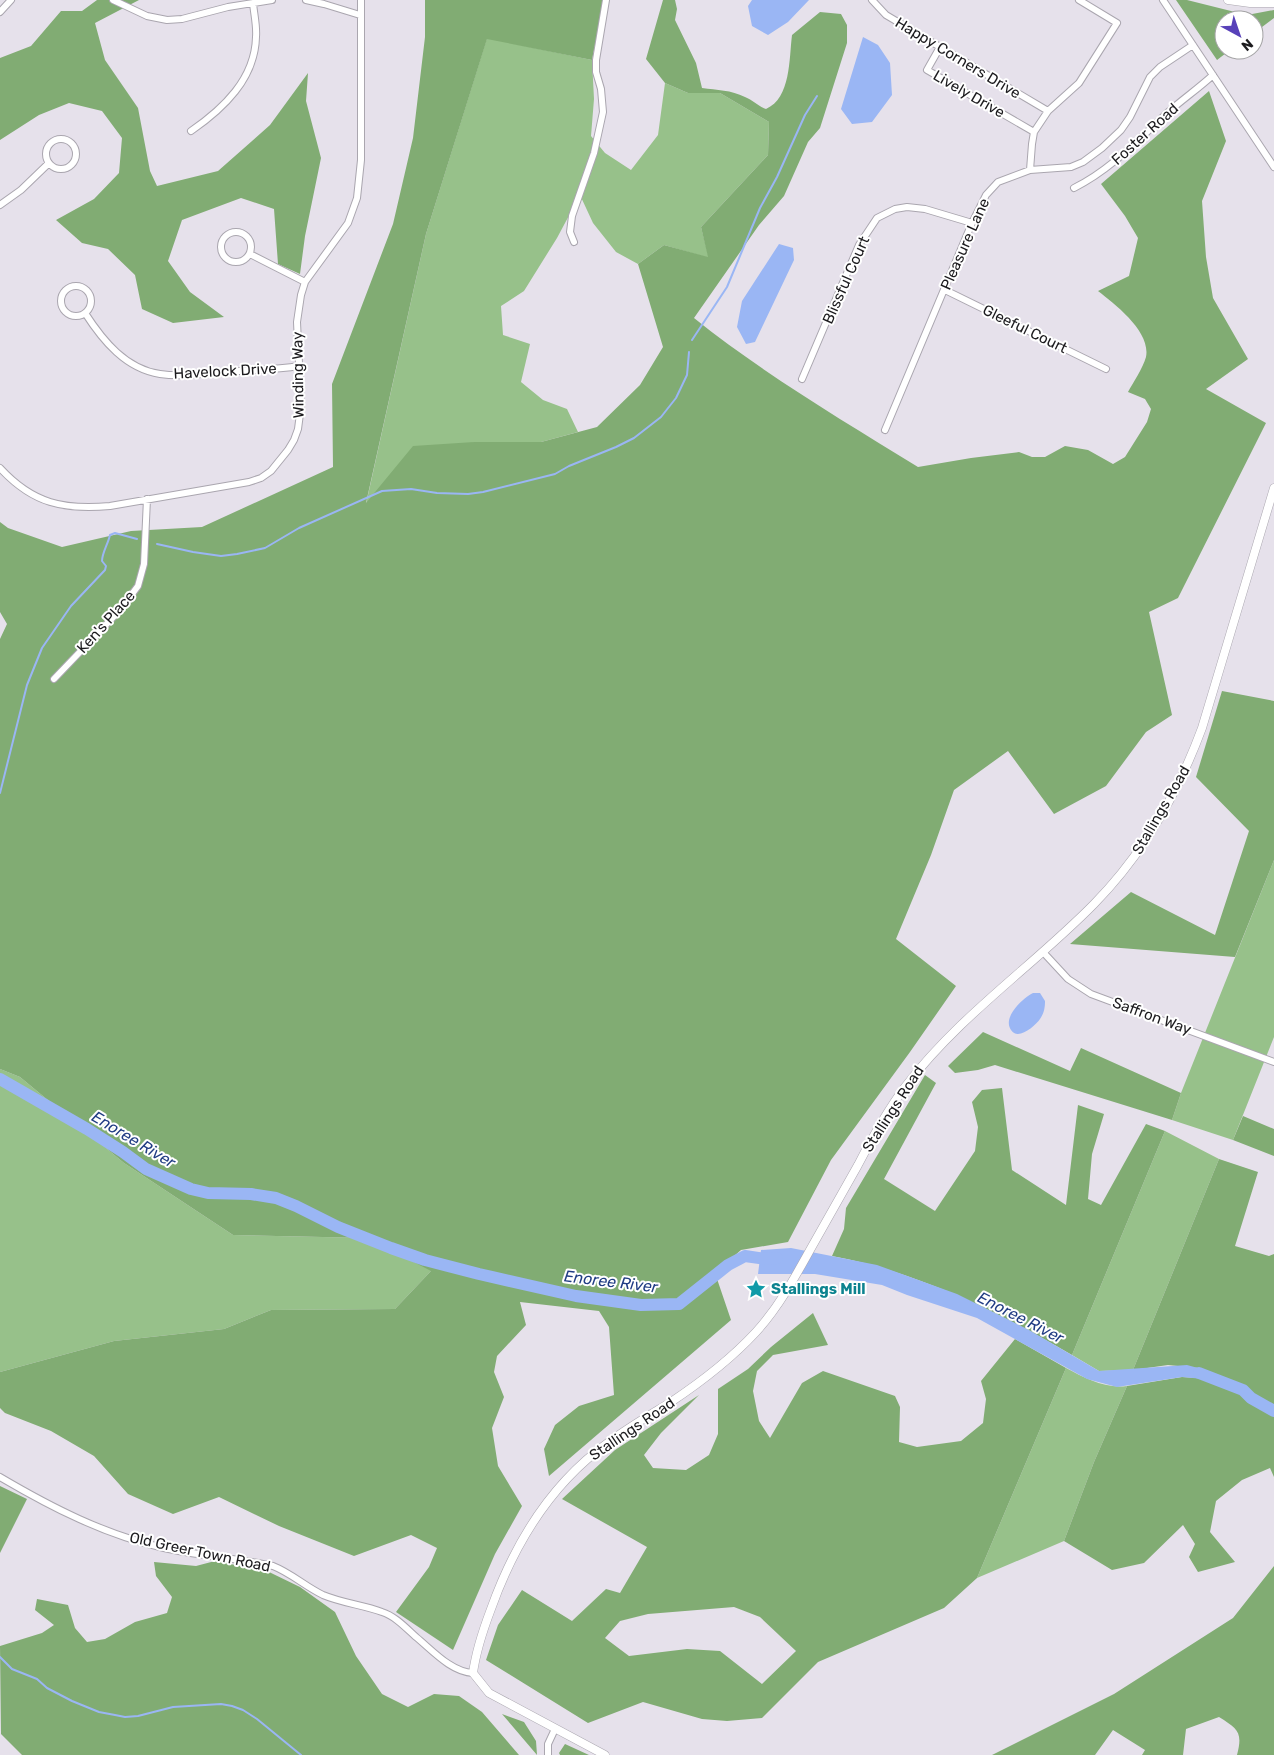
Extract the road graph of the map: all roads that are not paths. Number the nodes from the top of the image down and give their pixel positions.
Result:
1 (11, 0) edge
2 (113, 0) edge
3 (272, 0) edge
4 (306, 0) edge
5 (361, 0) edge
6 (606, 0) edge
7 (872, 0) edge
8 (1079, 0) edge
9 (1163, 0) edge
10 (1228, 0) edge
11 (253, 2) junction
12 (1274, 3) edge
13 (0, 12) edge
14 (360, 15) junction
15 (1193, 44) junction
16 (940, 47) junction
17 (1213, 75) junction
18 (1048, 112) junction
19 (191, 131) dead end
20 (1034, 132) junction
21 (49, 163) junction
22 (1274, 167) edge
23 (1030, 170) junction
24 (1074, 188) dead end
25 (0, 205) edge
26 (972, 224) junction
27 (574, 242) dead end
28 (250, 254) junction
29 (305, 282) junction
30 (945, 290) junction
31 (85, 313) junction
32 (299, 366) junction
33 (1106, 369) dead end
34 (802, 380) dead end
35 (885, 430) dead end
36 (0, 468) edge
37 (1274, 488) edge
38 (147, 499) junction
39 (54, 679) dead end
40 (1042, 952) junction
41 (1274, 1062) edge
42 (0, 1477) edge
43 (473, 1674) junction
44 (556, 1729) junction
45 (548, 1755) edge
46 (605, 1755) edge

1 - 13 street
2 - 11 street
3 - 11 street
4 - 14 street
5 - 14 street, Winding Way
6 - 27 street
7 - 16 street, Happy Corners Drive
8 - 18 street
9 - 15 street
10 - 12 street
11 - 19 street
14 - 29 street, Winding Way
15 - 17 street
15 - 23 street, Pleasure Lane
16 - 18 street, Happy Corners Drive
16 - 20 street, Lively Drive
17 - 22 street
17 - 24 street, Foster Road
18 - 20 street
20 - 23 street
21 - 21 street
21 - 25 street
23 - 26 street, Pleasure Lane
26 - 30 street, Pleasure Lane
26 - 34 street, Blissful Court
28 - 28 street
28 - 29 street
29 - 32 street, Winding Way
30 - 33 street, Gleeful Court
30 - 35 street, Pleasure Lane
31 - 31 street
31 - 32 street, Havelock Drive
32 - 38 street, Winding Way
36 - 38 street, Winding Way
37 - 40 street, Stallings Road
38 - 39 street, Ken's Place
40 - 41 street, Saffron Way
40 - 43 street, Stallings Road
42 - 43 street, Old Greer Town Road
43 - 44 street
44 - 45 street
44 - 46 street

